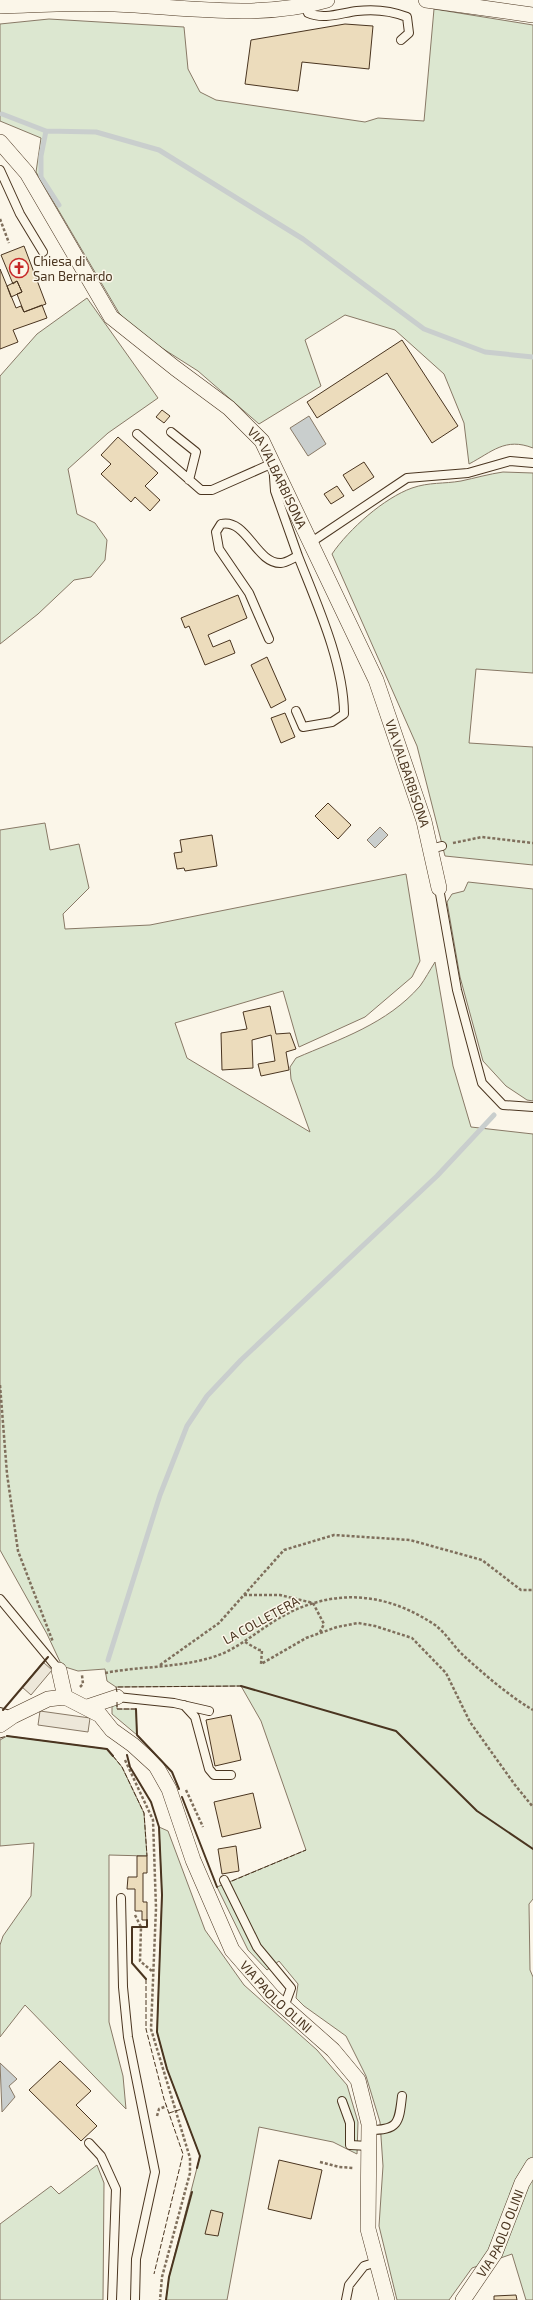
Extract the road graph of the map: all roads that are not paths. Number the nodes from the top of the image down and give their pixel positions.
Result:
1 (327, 0) edge
2 (426, 0) edge
3 (67, 2) edge
4 (305, 3) edge
5 (484, 4) edge
6 (228, 5) edge
7 (0, 6) edge
8 (533, 15) edge
9 (401, 40) dead end
10 (0, 142) edge
11 (0, 170) edge
12 (43, 252) dead end
13 (171, 432) dead end
14 (137, 434) dead end
15 (273, 463) junction
16 (533, 463) edge
17 (189, 480) junction
18 (310, 543) junction
19 (298, 556) junction
20 (268, 639) dead end
21 (296, 711) dead end
22 (439, 888) joint
23 (533, 1107) edge
24 (0, 1599) edge
25 (59, 1670) joint
26 (65, 1697) junction
27 (117, 1697) joint
28 (184, 1705) junction
29 (209, 1710) dead end
30 (93, 1711) junction
31 (7, 1714) edge
32 (0, 1725) edge
33 (231, 1775) dead end
34 (224, 1880) dead end
35 (121, 1898) dead end
36 (284, 2007) junction
37 (402, 2096) dead end
38 (342, 2101) dead end
39 (369, 2130) junction
40 (89, 2144) dead end
41 (369, 2146) junction
42 (533, 2165) edge
43 (377, 2262) junction
44 (112, 2300) edge
45 (135, 2300) edge
46 (346, 2300) edge
47 (387, 2300) edge
48 (463, 2300) edge

1 - 4 street
2 - 5 street
3 - 6 street
3 - 7 street
4 - 6 street
4 - 9 lane
5 - 8 street
10 - 15 street, VIA VALBARBISONA
11 - 12 lane
13 - 17 lane
14 - 17 lane
15 - 17 lane
15 - 18 street, VIA VALBARBISONA
15 - 19 lane
16 - 18 lane
18 - 22 street, VIA VALBARBISONA
19 - 20 lane
19 - 21 lane
22 - 23 lane
24 - 25 lane
25 - 26 street
26 - 30 street
26 - 31 street
27 - 28 lane
27 - 30 street
28 - 29 lane
28 - 33 lane
30 - 36 street, VIA PAOLO OLINI
31 - 32 street
34 - 36 lane
35 - 45 lane
36 - 39 street, VIA PAOLO OLINI
37 - 39 lane
38 - 41 lane
39 - 41 street, VIA PAOLO OLINI
40 - 44 lane
41 - 43 street, VIA PAOLO OLINI
42 - 48 street, VIA PAOLO OLINI
43 - 46 lane
43 - 47 street, VIA PAOLO OLINI

